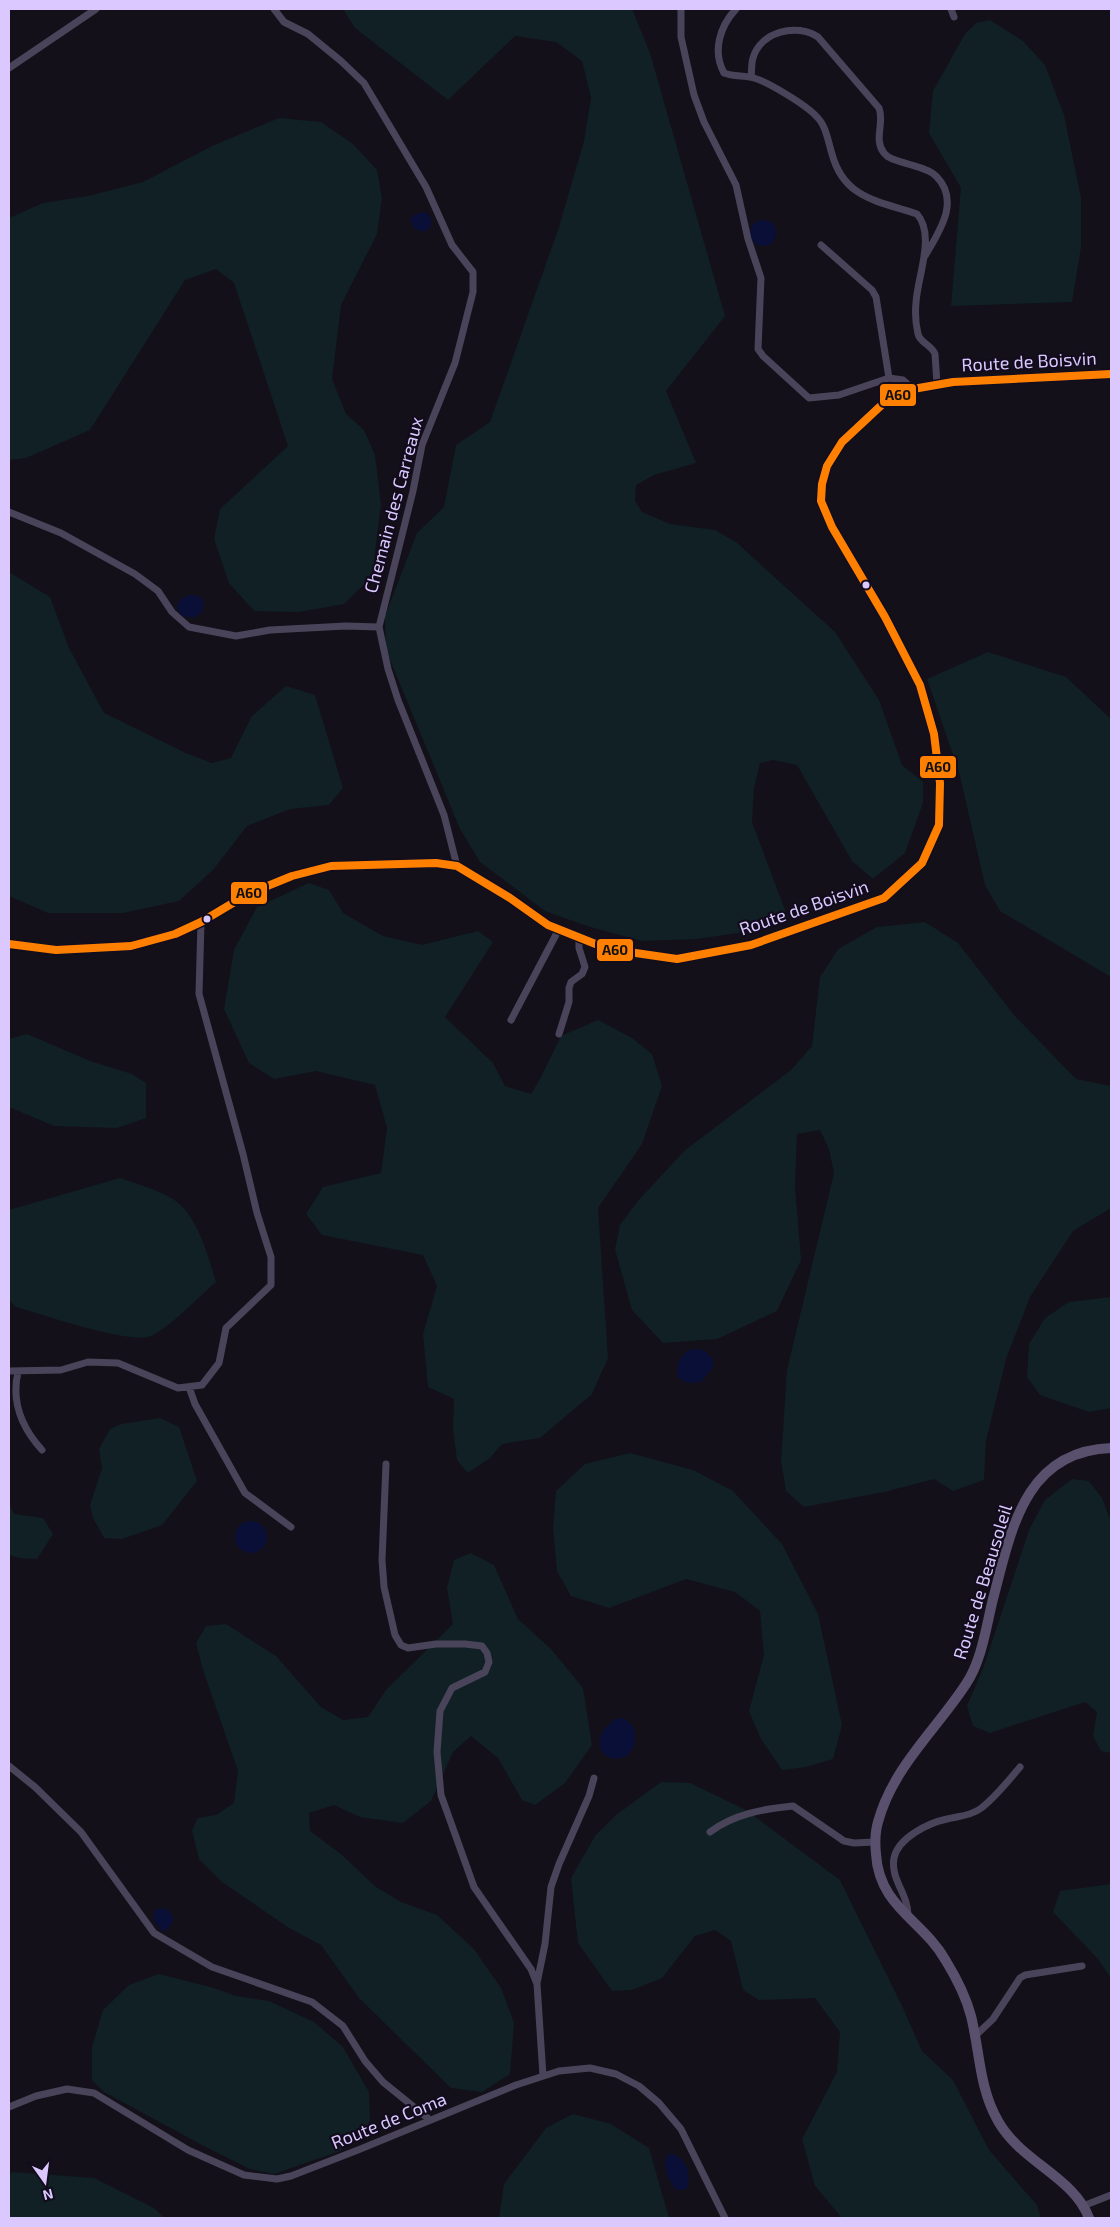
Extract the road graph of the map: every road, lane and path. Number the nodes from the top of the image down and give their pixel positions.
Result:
1 (96, 9) edge
2 (274, 9) edge
3 (681, 9) edge
4 (736, 9) edge
5 (951, 9) edge
6 (954, 16) dead end
7 (9, 68) edge
8 (752, 77) junction
9 (821, 245) dead end
10 (922, 261) junction
11 (1111, 374) edge
12 (889, 378) junction
13 (937, 384) junction
14 (913, 389) junction
15 (9, 512) edge
16 (379, 627) junction
17 (457, 866) junction
18 (201, 922) junction
19 (559, 929) junction
20 (579, 938) junction
21 (9, 944) edge
22 (511, 1020) dead end
23 (560, 1034) dead end
24 (9, 1371) edge
25 (18, 1372) junction
26 (189, 1386) junction
27 (1111, 1448) edge
28 (42, 1450) dead end
29 (386, 1464) dead end
30 (291, 1526) dead end
31 (9, 1766) edge
32 (1020, 1767) dead end
33 (594, 1778) dead end
34 (710, 1832) dead end
35 (875, 1842) junction
36 (908, 1918) junction
37 (1082, 1966) dead end
38 (537, 1984) junction
39 (974, 2036) junction
40 (543, 2076) junction
41 (9, 2107) edge
42 (430, 2120) junction
43 (1111, 2195) edge
44 (1083, 2206) junction
45 (725, 2218) edge
46 (1089, 2218) edge

1 - 7 street
2 - 16 street, Chemain des Carreaux
3 - 12 street
4 - 8 street
5 - 6 street
8 - 10 street
8 - 10 street
9 - 12 street
10 - 13 street
11 - 13 main road, Route de Boisvin
12 - 14 street
13 - 14 main road, Route de Boisvin
14 - 20 main road, Route de Boisvin
15 - 16 street
16 - 17 street, Chemain des Carreaux
17 - 18 main road, Route de Boisvin
17 - 19 main road, Route de Boisvin
18 - 21 main road, Route de Boisvin
18 - 26 street
19 - 20 main road, Route de Boisvin
19 - 22 street
20 - 23 street
24 - 25 street
25 - 26 street
25 - 28 street
26 - 30 street
27 - 35 main road, Route de Beausoleil
29 - 38 street
31 - 42 street
32 - 36 street
33 - 38 street
34 - 35 street
35 - 36 main road, Route de Beausoleil
36 - 39 main road, Route de Beausoleil
37 - 39 street
38 - 40 street
39 - 44 main road, Route de Beausoleil
40 - 42 street, Route de Coma
40 - 45 street, Route de Coma
41 - 42 street, Route de Coma
43 - 44 street
44 - 46 main road, Route de Beausoleil

